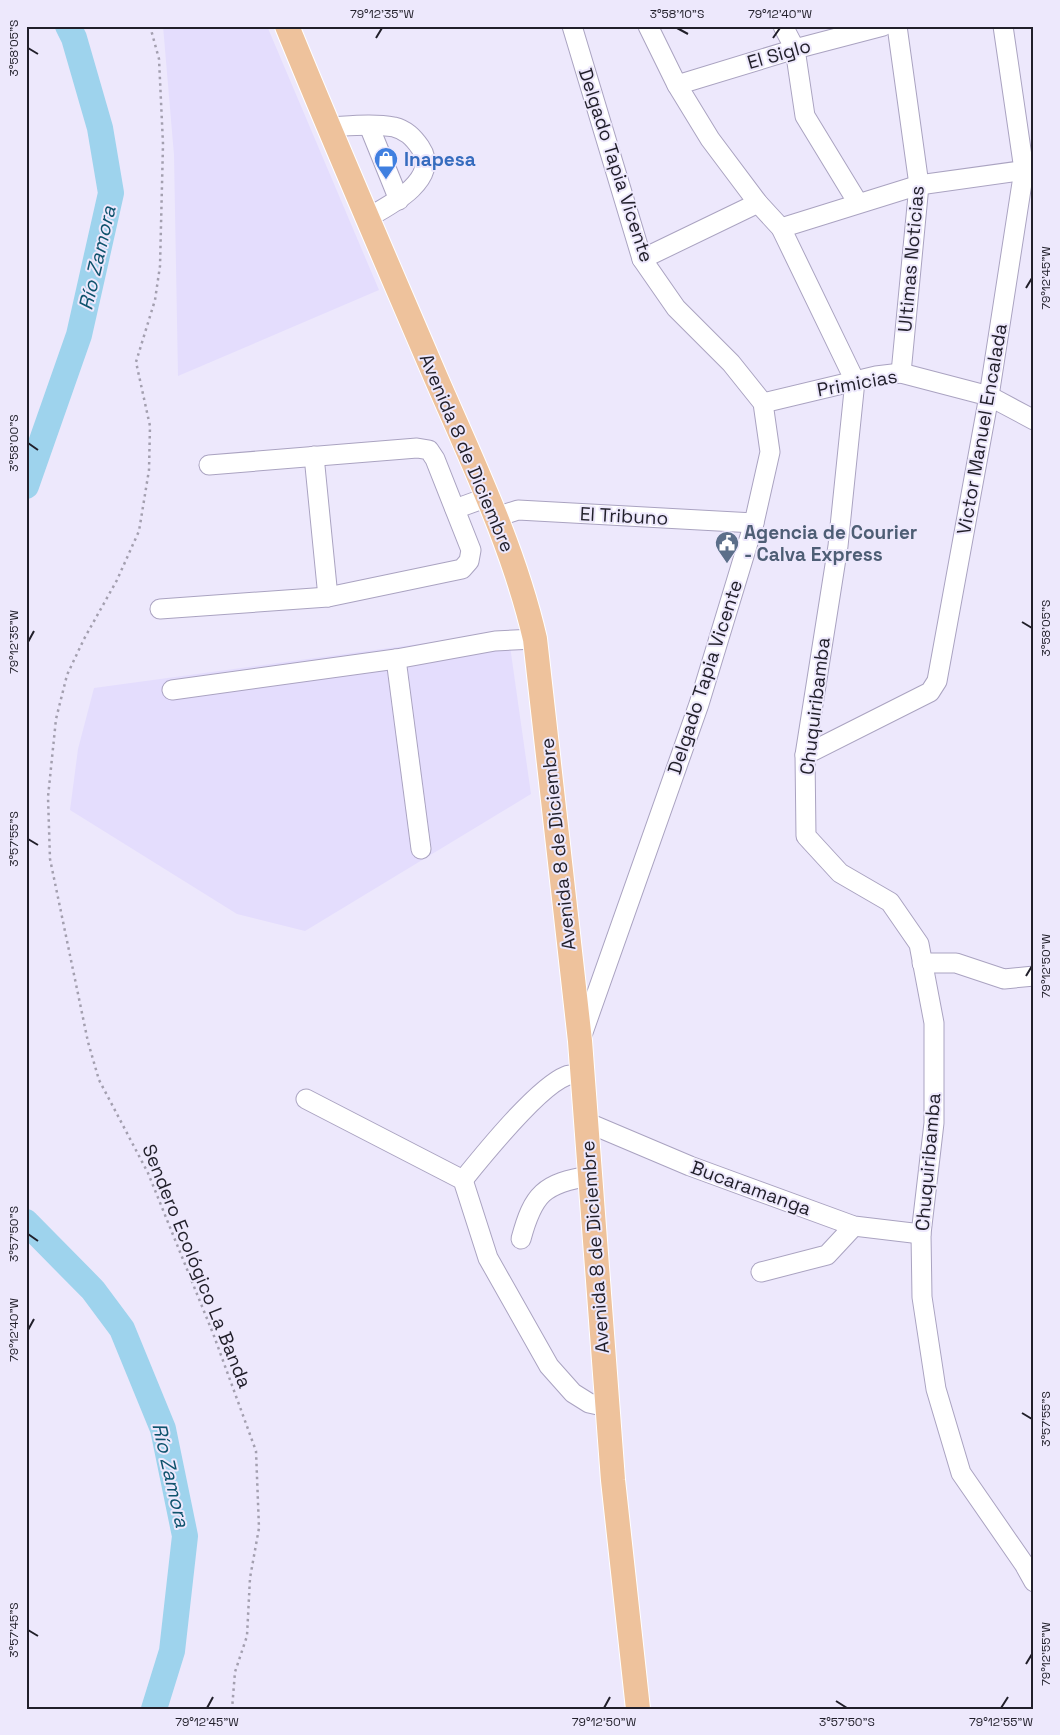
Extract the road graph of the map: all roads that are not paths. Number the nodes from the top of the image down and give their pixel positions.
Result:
1 (287, 26) edge
2 (572, 26) edge
3 (648, 26) edge
4 (783, 26) edge
5 (883, 26) edge
6 (897, 26) edge
7 (1003, 26) edge
8 (795, 49) junction
9 (677, 85) junction
10 (369, 126) junction
11 (328, 127) junction
12 (1029, 169) edge
13 (919, 185) junction
14 (399, 200) junction
15 (758, 203) junction
16 (858, 203) junction
17 (367, 218) junction
18 (781, 228) junction
19 (642, 259) junction
20 (901, 373) junction
21 (855, 381) junction
22 (989, 396) junction
23 (763, 403) junction
24 (1034, 420) edge
25 (314, 456) junction
26 (208, 465) dead end
27 (492, 507) junction
28 (455, 509) junction
29 (754, 523) junction
30 (328, 597) junction
31 (160, 609) dead end
32 (535, 639) junction
33 (396, 659) junction
34 (172, 690) dead end
35 (806, 755) junction
36 (420, 849) dead end
37 (922, 963) junction
38 (1034, 976) edge
39 (580, 1041) junction
40 (582, 1074) junction
41 (306, 1099) dead end
42 (586, 1122) junction
43 (590, 1176) junction
44 (463, 1180) junction
45 (854, 1226) junction
46 (921, 1234) junction
47 (521, 1239) dead end
48 (761, 1272) dead end
49 (607, 1407) junction
50 (1034, 1582) edge
51 (638, 1709) edge

1 - 11 main road, Avenida 8 de Diciembre
2 - 19 street, Delgado Tapia Vicente
3 - 9 street
4 - 8 street
5 - 8 street, El Siglo
6 - 13 street, Ultimas Noticias
7 - 12 street, Victor Manuel Encalada
8 - 9 street, El Siglo
8 - 16 street
9 - 15 street
10 - 11 street
10 - 14 street
10 - 14 street
11 - 17 main road, Avenida 8 de Diciembre
12 - 13 street
12 - 22 street, Victor Manuel Encalada
13 - 16 street
13 - 20 street, Ultimas Noticias
14 - 17 street
15 - 18 street
15 - 19 street
16 - 18 street
17 - 27 main road, Avenida 8 de Diciembre
18 - 21 street
19 - 23 street, Delgado Tapia Vicente
20 - 21 street, Primicias
20 - 22 street, Primicias
21 - 23 street, Primicias
21 - 35 street, Chuquiribamba
22 - 24 street, Primicias
22 - 35 street, Victor Manuel Encalada
23 - 29 street, Delgado Tapia Vicente
25 - 26 street
25 - 28 street
25 - 30 street
27 - 28 street, El Tribuno
27 - 29 street, El Tribuno
27 - 32 main road, Avenida 8 de Diciembre
28 - 30 street
29 - 39 street, Delgado Tapia Vicente
30 - 31 street
32 - 33 street
32 - 39 main road, Avenida 8 de Diciembre
33 - 34 street
33 - 36 street
35 - 37 street, Chuquiribamba
37 - 38 street
37 - 46 street, Chuquiribamba
39 - 40 main road, Avenida 8 de Diciembre
40 - 42 main road, Avenida 8 de Diciembre
40 - 44 street
41 - 44 street
42 - 43 main road, Avenida 8 de Diciembre
42 - 45 street, Bucaramanga
43 - 47 street
43 - 49 main road, Avenida 8 de Diciembre
44 - 49 street
45 - 46 street, Bucaramanga
45 - 48 street
46 - 50 street, Chuquiribamba
49 - 51 main road, Avenida 8 de Diciembre

